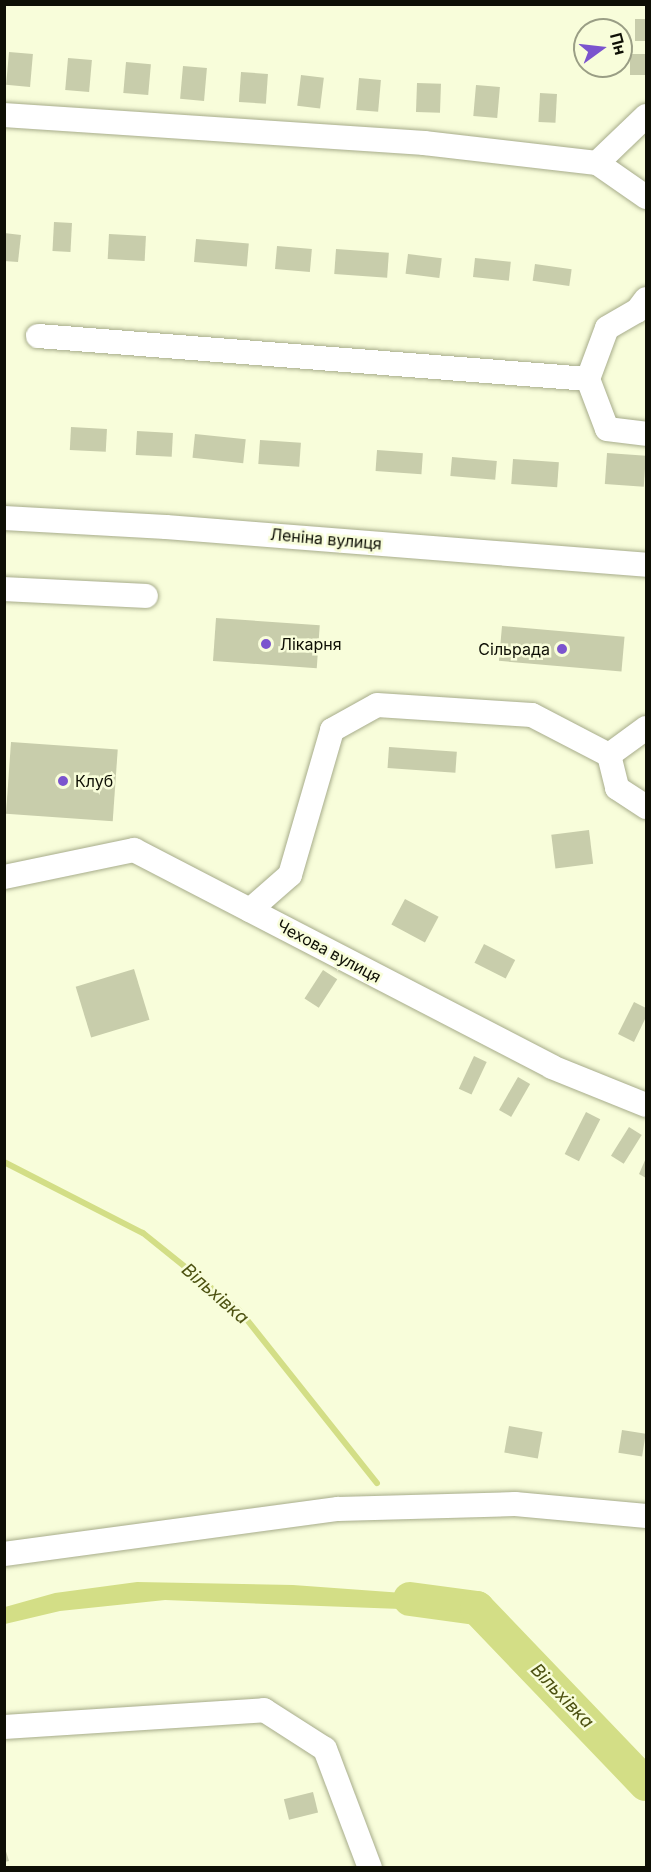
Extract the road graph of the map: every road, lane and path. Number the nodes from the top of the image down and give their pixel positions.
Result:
1 (4, 115) edge
2 (646, 116) edge
3 (597, 163) junction
4 (646, 197) edge
5 (646, 299) edge
6 (38, 336) dead end
7 (588, 379) junction
8 (646, 434) edge
9 (4, 518) edge
10 (646, 565) edge
11 (4, 589) edge
12 (146, 596) dead end
13 (646, 728) edge
14 (609, 755) junction
15 (646, 807) edge
16 (4, 877) edge
17 (250, 910) junction
18 (646, 1105) edge
19 (646, 1516) edge
20 (4, 1554) edge
21 (4, 1727) edge
22 (370, 1868) edge

1 - 3 street
2 - 3 street
3 - 4 street
5 - 7 street
6 - 7 street
7 - 8 street
9 - 10 street, Леніна вулиця
11 - 12 street
13 - 14 street
14 - 15 street
14 - 17 street
16 - 17 street, Чехова вулиця
17 - 18 street, Чехова вулиця
19 - 20 street
21 - 22 street

